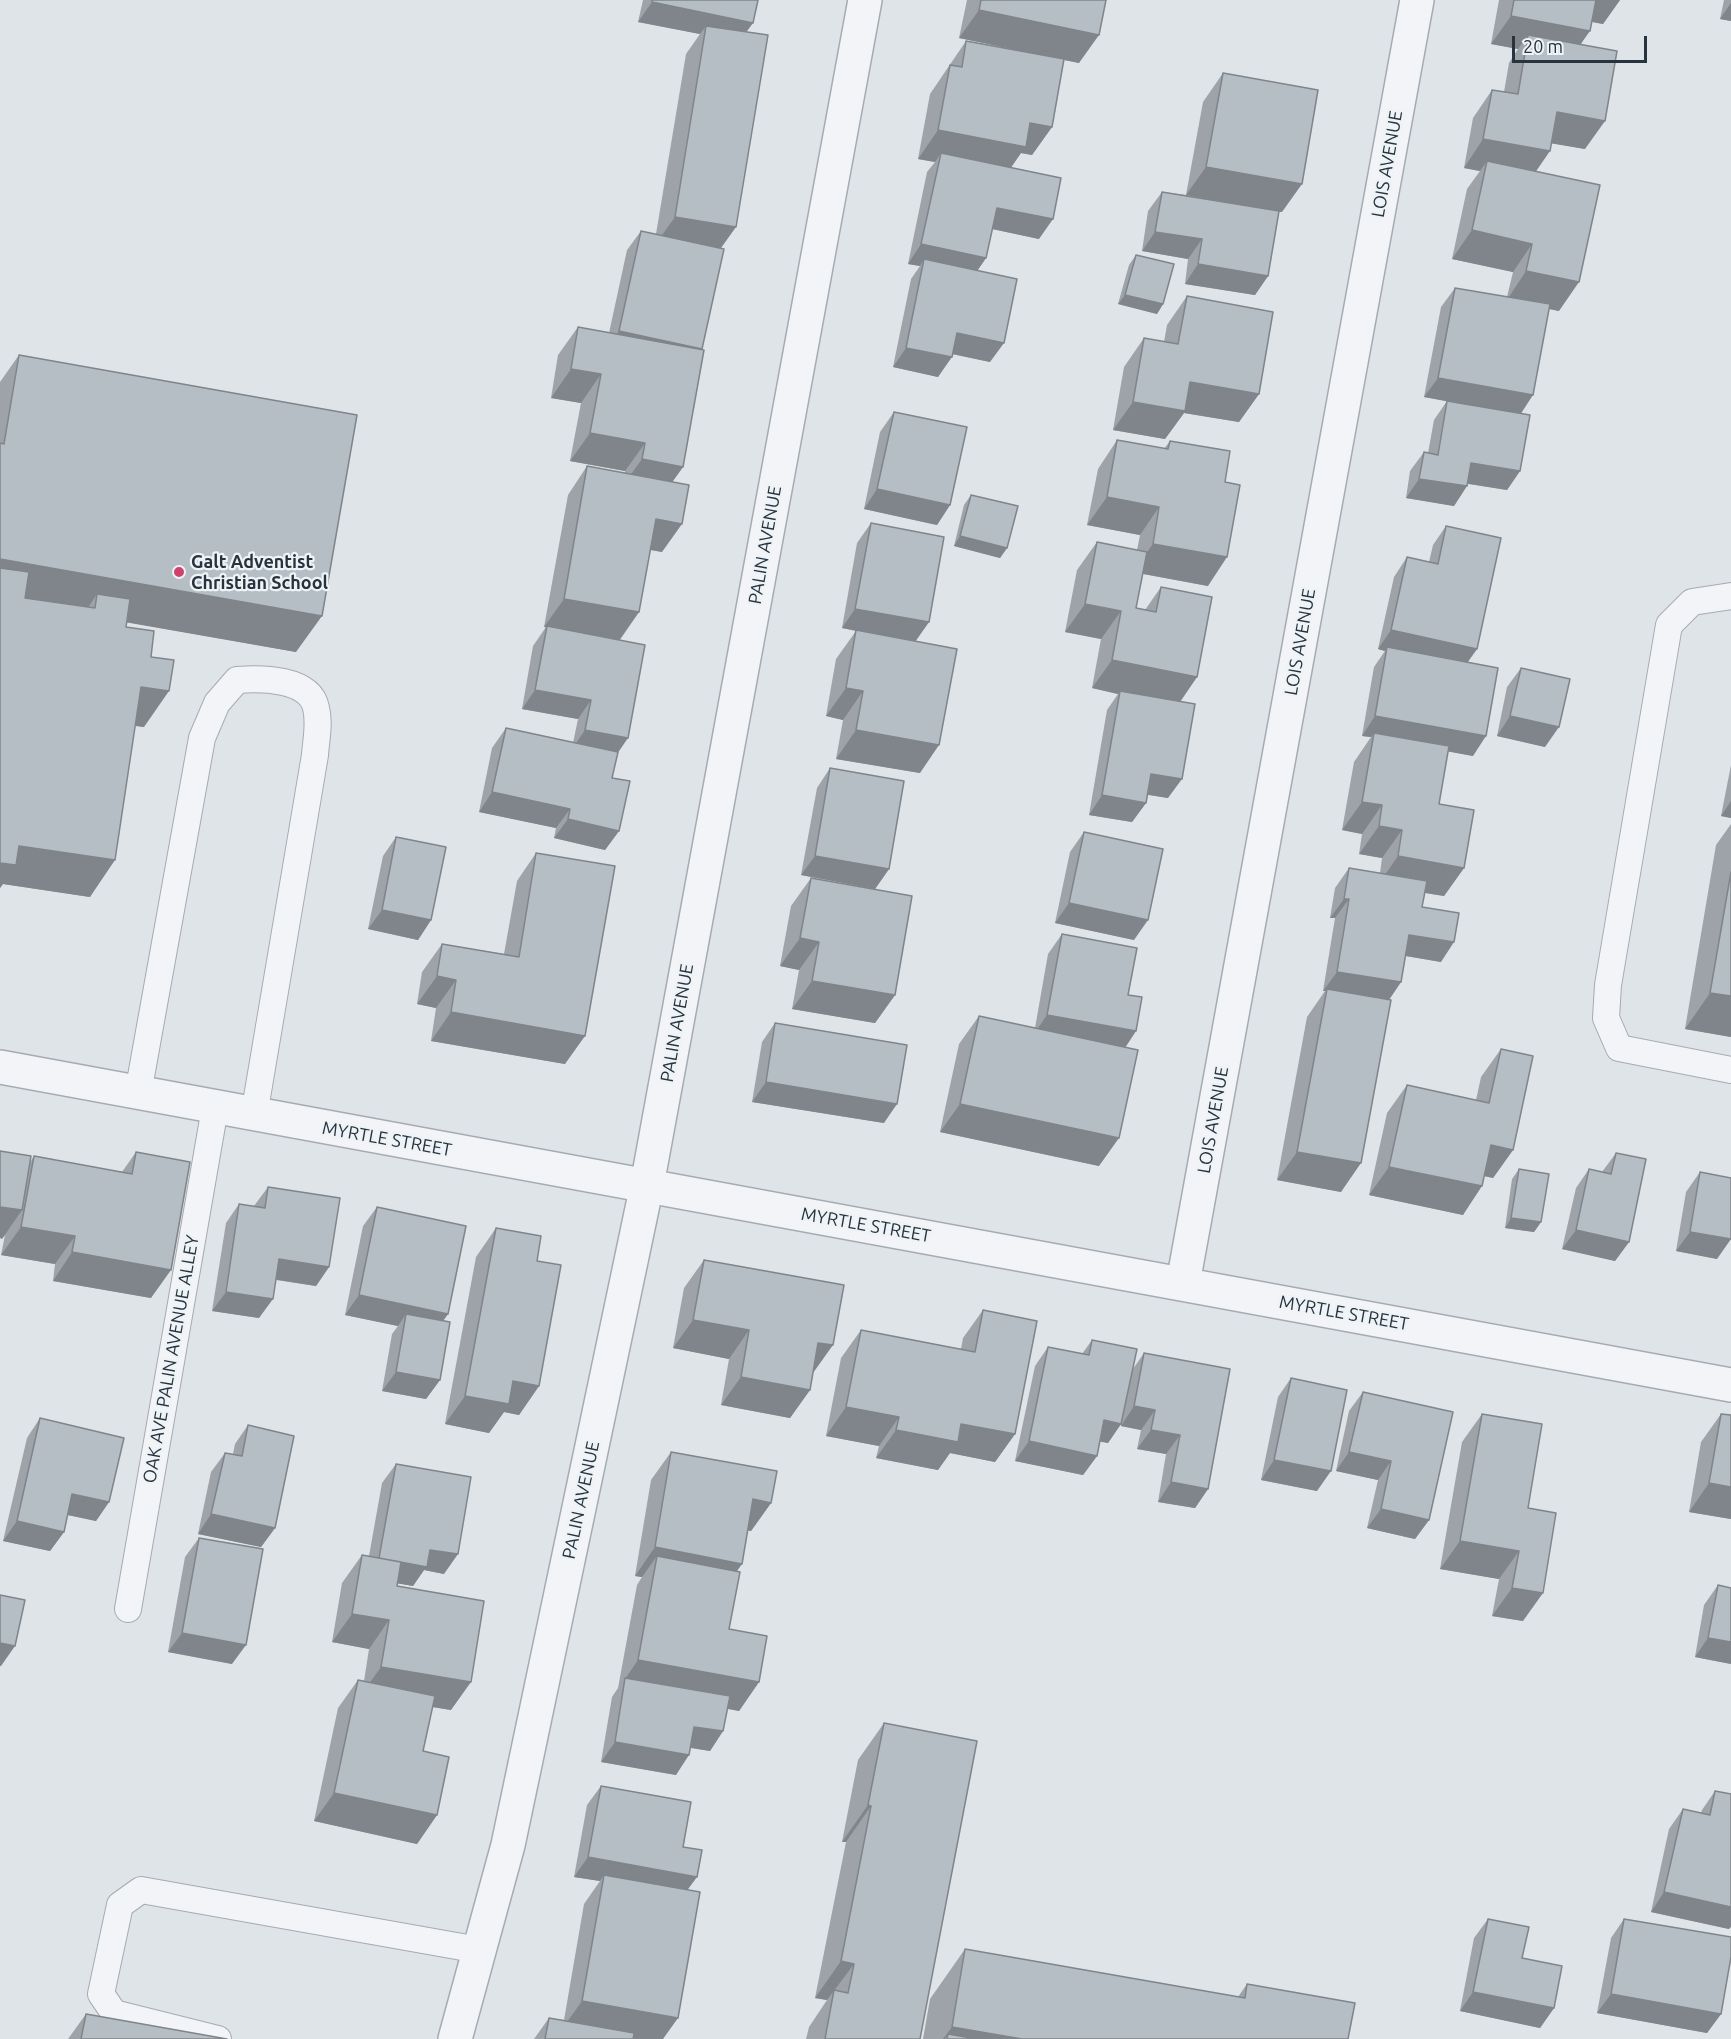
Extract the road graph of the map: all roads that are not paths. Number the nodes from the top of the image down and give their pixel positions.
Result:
1 (865, 0) edge
2 (1417, 0) edge
3 (1731, 596) edge
4 (0, 1067) edge
5 (1731, 1070) edge
6 (138, 1093) junction
7 (214, 1108) junction
8 (254, 1115) junction
9 (647, 1185) junction
10 (1183, 1283) junction
11 (1731, 1385) edge
12 (128, 1609) dead end
13 (479, 1950) junction
14 (218, 2039) edge
15 (455, 2039) edge

1 - 9 street, PALIN AVENUE
2 - 10 street, LOIS AVENUE
3 - 5 lane
4 - 6 street, MYRTLE STREET
6 - 7 street, MYRTLE STREET
6 - 8 lane
7 - 8 street, MYRTLE STREET
7 - 12 lane, OAK AVE PALIN AVENUE ALLEY
8 - 9 street, MYRTLE STREET
9 - 10 street, MYRTLE STREET
9 - 13 street, PALIN AVENUE
10 - 11 street, MYRTLE STREET
13 - 14 lane
13 - 15 street, PALIN AVENUE

